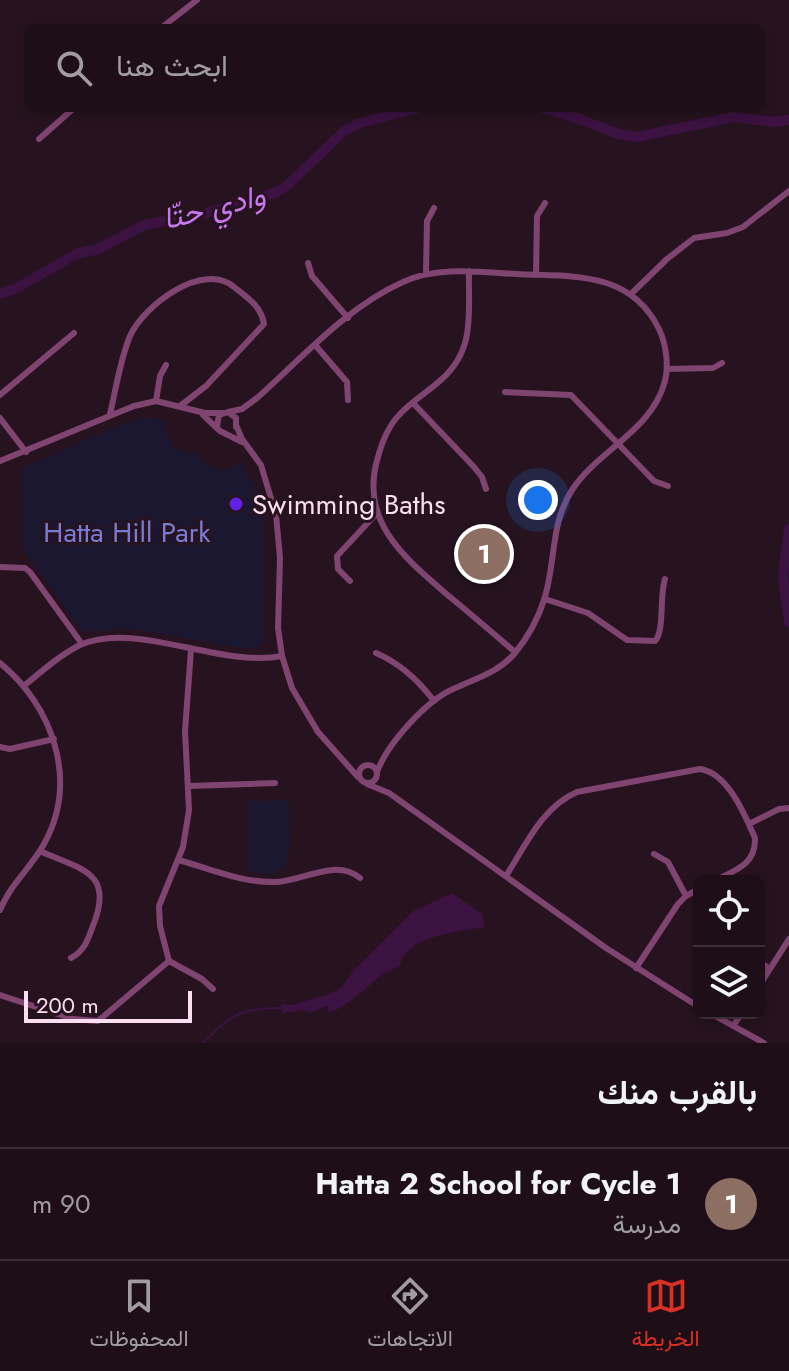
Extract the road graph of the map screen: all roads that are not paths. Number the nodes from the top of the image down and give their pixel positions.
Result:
1 (197, 0) edge
2 (166, 24) edge
3 (69, 112) edge
4 (39, 139) dead end
5 (789, 191) edge
6 (545, 203) dead end
7 (434, 208) dead end
8 (308, 263) dead end
9 (469, 271) junction
10 (426, 273) junction
11 (536, 275) junction
12 (631, 294) junction
13 (348, 318) junction
14 (74, 333) dead end
15 (316, 346) junction
16 (722, 363) dead end
17 (166, 365) dead end
18 (667, 369) junction
19 (505, 392) dead end
20 (0, 395) edge
21 (348, 400) dead end
22 (156, 401) junction
23 (413, 403) junction
24 (180, 406) junction
25 (242, 409) junction
26 (198, 411) junction
27 (225, 413) junction
28 (110, 414) junction
29 (0, 418) edge
30 (237, 424) junction
31 (218, 428) junction
32 (227, 433) junction
33 (618, 443) junction
34 (245, 444) junction
35 (26, 452) junction
36 (0, 461) edge
37 (668, 486) dead end
38 (486, 489) dead end
39 (377, 513) junction
40 (0, 567) edge
41 (665, 579) dead end
42 (350, 581) dead end
43 (545, 599) junction
44 (82, 644) junction
45 (191, 650) junction
46 (515, 652) junction
47 (376, 653) dead end
48 (282, 656) junction
49 (0, 663) edge
50 (25, 685) junction
51 (434, 701) junction
52 (54, 739) junction
53 (0, 747) edge
54 (385, 754) junction
55 (341, 757) junction
56 (366, 765) junction
57 (377, 773) junction
58 (358, 777) junction
59 (275, 783) dead end
60 (367, 784) junction
61 (189, 786) junction
62 (389, 793) junction
63 (789, 808) edge
64 (749, 824) junction
65 (40, 851) junction
66 (654, 854) dead end
67 (179, 860) junction
68 (726, 875) edge
69 (506, 876) junction
70 (360, 878) dead end
71 (693, 892) edge
72 (686, 896) junction
73 (0, 910) edge
74 (789, 939) edge
75 (71, 958) dead end
76 (169, 961) junction
77 (765, 966) edge
78 (636, 968) junction
79 (770, 969) junction
80 (765, 977) edge
81 (213, 989) dead end
82 (0, 995) edge
83 (693, 1003) edge
84 (721, 1019) edge
85 (738, 1019) edge
86 (733, 1026) junction
87 (764, 1043) edge

1 - 2 street
3 - 4 street
5 - 12 street
6 - 11 street
7 - 10 street
8 - 13 street
9 - 10 street
9 - 11 street
9 - 23 street
10 - 13 street
11 - 12 street
12 - 18 street
13 - 15 street
14 - 20 street
15 - 21 street
15 - 25 street
16 - 18 street
17 - 22 street
18 - 33 street
19 - 33 street
22 - 24 street
22 - 28 street
23 - 38 street
23 - 39 street
24 - 26 street
24 - 28 street
25 - 27 street
25 - 30 street
26 - 27 street
26 - 31 street
27 - 30 street
27 - 31 street
28 - 35 street
29 - 35 street
30 - 32 street
30 - 34 street
31 - 32 street
32 - 34 street
33 - 37 street
33 - 43 street
34 - 48 street
35 - 36 street
39 - 42 street
39 - 46 street
40 - 44 street
41 - 43 street
43 - 46 street
44 - 45 street
44 - 50 street
45 - 48 street
45 - 61 street
46 - 51 street
47 - 51 street
48 - 55 street
49 - 50 street
50 - 52 street
51 - 54 street
52 - 53 street
52 - 65 street
54 - 56 street
54 - 57 street
55 - 56 street
55 - 58 street
56 - 57 street
56 - 58 street
57 - 60 street
57 - 62 street
58 - 60 street
59 - 61 street
60 - 62 street
61 - 67 street
62 - 69 street
63 - 64 street
64 - 68 street
64 - 69 street
65 - 73 street
65 - 75 street
66 - 72 street
67 - 70 street
67 - 76 street
69 - 78 street
71 - 72 street
72 - 78 street
74 - 79 street
76 - 81 street
76 - 82 street
77 - 79 street
78 - 83 street
79 - 80 street
84 - 86 street
85 - 86 street
86 - 87 street

